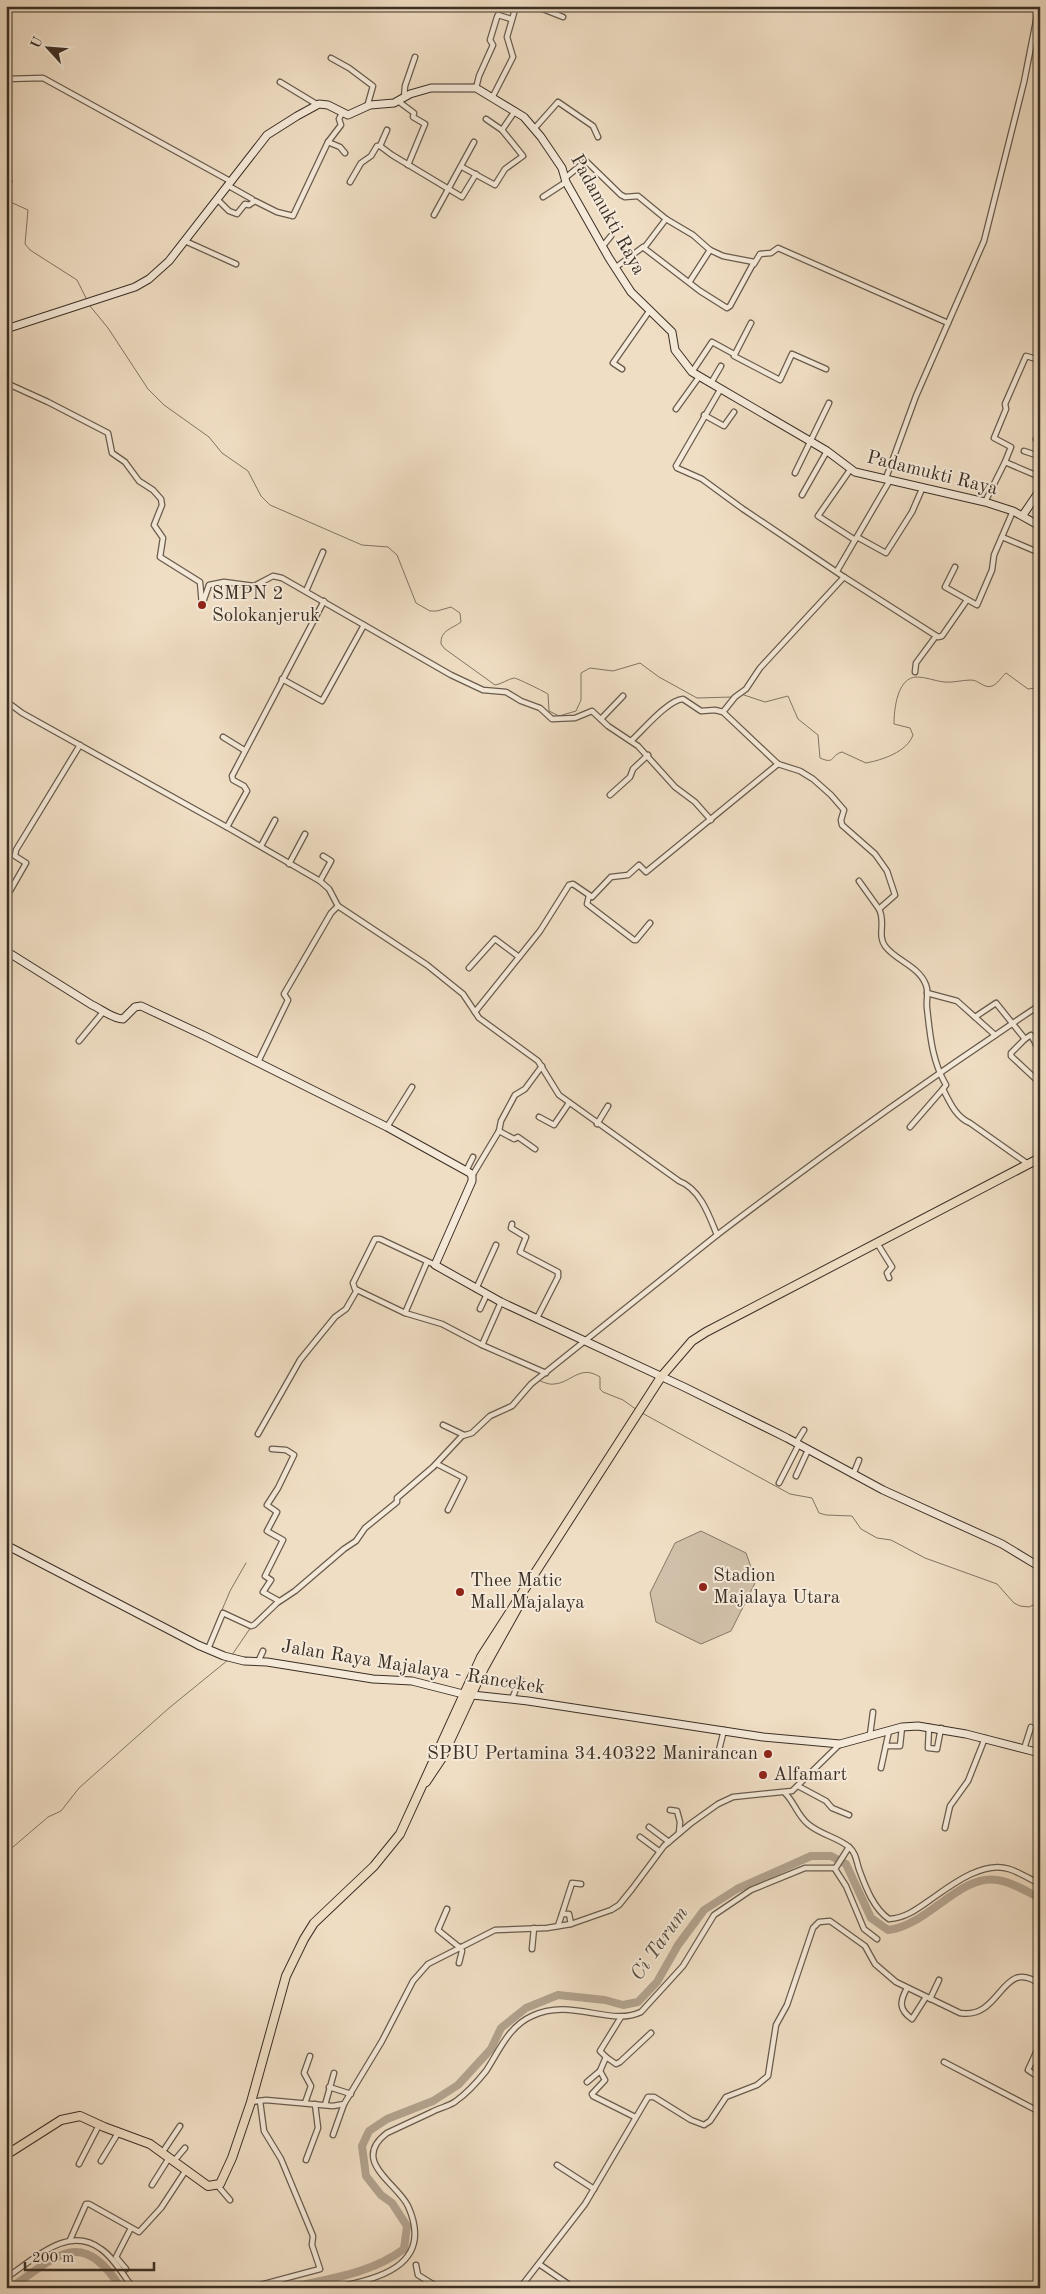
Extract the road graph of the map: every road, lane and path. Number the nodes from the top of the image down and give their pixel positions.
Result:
1 (516, 6) edge
2 (535, 6) edge
3 (1039, 6) edge
4 (562, 17) dead end
5 (512, 19) junction
6 (415, 57) dead end
7 (331, 58) dead end
8 (6, 79) edge
9 (280, 82) dead end
10 (476, 88) junction
11 (492, 98) junction
12 (401, 100) junction
13 (318, 105) junction
14 (367, 107) junction
15 (514, 111) junction
16 (342, 113) junction
17 (486, 119) dead end
18 (534, 129) junction
19 (387, 130) dead end
20 (502, 130) junction
21 (598, 137) dead end
22 (328, 142) junction
23 (474, 142) dead end
24 (380, 146) junction
25 (345, 153) dead end
26 (408, 165) junction
27 (462, 167) junction
28 (476, 174) junction
29 (566, 180) junction
30 (350, 182) dead end
31 (229, 183) junction
32 (449, 189) junction
33 (543, 197) dead end
34 (217, 199) junction
35 (252, 199) dead end
36 (434, 215) dead end
37 (666, 219) junction
38 (611, 236) dead end
39 (185, 241) junction
40 (602, 247) junction
41 (644, 247) junction
42 (710, 250) junction
43 (236, 264) dead end
44 (754, 264) junction
45 (615, 268) junction
46 (690, 281) junction
47 (648, 312) junction
48 (752, 322) dead end
49 (948, 323) junction
50 (6, 329) edge
51 (734, 354) junction
52 (1040, 360) edge
53 (721, 366) dead end
54 (622, 369) dead end
55 (826, 369) dead end
56 (692, 372) junction
57 (699, 377) junction
58 (6, 383) edge
59 (710, 384) junction
60 (720, 390) junction
61 (829, 403) dead end
62 (676, 409) dead end
63 (734, 412) dead end
64 (704, 415) junction
65 (810, 442) junction
66 (1040, 446) edge
67 (1024, 451) dead end
68 (826, 453) junction
69 (1005, 462) junction
70 (850, 470) junction
71 (794, 473) dead end
72 (1040, 477) edge
73 (888, 479) junction
74 (922, 490) junction
75 (1040, 490) edge
76 (802, 495) dead end
77 (984, 502) junction
78 (1012, 514) junction
79 (1023, 516) junction
80 (1040, 526) edge
81 (1002, 537) junction
82 (856, 538) junction
83 (323, 552) dead end
84 (1040, 553) edge
85 (955, 566) dead end
86 (837, 572) junction
87 (844, 577) junction
88 (306, 591) junction
89 (966, 600) junction
90 (324, 601) junction
91 (364, 625) junction
92 (936, 636) junction
93 (915, 672) dead end
94 (282, 679) junction
95 (623, 696) dead end
96 (6, 701) edge
97 (723, 712) junction
98 (601, 719) junction
99 (223, 737) dead end
100 (632, 740) junction
101 (80, 745) junction
102 (244, 750) junction
103 (648, 755) junction
104 (778, 764) junction
105 (610, 795) dead end
106 (275, 820) dead end
107 (711, 820) junction
108 (227, 827) junction
109 (305, 834) dead end
110 (261, 846) junction
111 (323, 856) dead end
112 (289, 864) junction
113 (320, 881) junction
114 (859, 881) dead end
115 (589, 896) junction
116 (6, 898) edge
117 (338, 906) junction
118 (879, 909) junction
119 (650, 923) dead end
120 (6, 951) edge
121 (519, 957) junction
122 (469, 968) dead end
123 (927, 993) junction
124 (1040, 1005) edge
125 (105, 1010) junction
126 (475, 1012) junction
127 (975, 1017) junction
128 (1013, 1022) junction
129 (995, 1035) junction
130 (1024, 1039) junction
131 (79, 1041) dead end
132 (1037, 1046) dead end
133 (258, 1062) junction
134 (542, 1066) junction
135 (940, 1074) junction
136 (1040, 1083) edge
137 (412, 1087) dead end
138 (944, 1089) junction
139 (569, 1103) junction
140 (608, 1106) dead end
141 (539, 1117) dead end
142 (597, 1124) junction
143 (387, 1127) junction
144 (910, 1127) dead end
145 (499, 1131) junction
146 (535, 1149) dead end
147 (473, 1157) dead end
148 (1040, 1158) edge
149 (1028, 1164) junction
150 (469, 1174) junction
151 (512, 1224) dead end
152 (718, 1235) junction
153 (877, 1243) junction
154 (496, 1245) dead end
155 (428, 1262) junction
156 (435, 1265) junction
157 (889, 1278) dead end
158 (476, 1289) junction
159 (357, 1290) junction
160 (487, 1294) junction
161 (501, 1302) junction
162 (480, 1309) dead end
163 (405, 1313) junction
164 (537, 1318) junction
165 (587, 1341) junction
166 (482, 1345) junction
167 (546, 1372) junction
168 (662, 1377) junction
169 (444, 1425) dead end
170 (804, 1430) dead end
171 (258, 1434) dead end
172 (464, 1435) junction
173 (798, 1444) junction
174 (272, 1449) dead end
175 (808, 1450) junction
176 (859, 1460) dead end
177 (439, 1466) junction
178 (853, 1475) junction
179 (796, 1476) dead end
180 (780, 1484) dead end
181 (448, 1510) dead end
182 (6, 1545) edge
183 (1040, 1567) edge
184 (279, 1601) junction
185 (208, 1649) junction
186 (263, 1651) dead end
187 (258, 1662) junction
188 (520, 1679) dead end
189 (467, 1695) junction
190 (512, 1699) junction
191 (873, 1712) dead end
192 (902, 1727) junction
193 (929, 1727) junction
194 (1031, 1727) dead end
195 (941, 1728) junction
196 (724, 1730) junction
197 (889, 1731) junction
198 (870, 1735) junction
199 (985, 1738) junction
200 (840, 1744) junction
201 (886, 1746) junction
202 (1024, 1749) junction
203 (718, 1754) dead end
204 (1040, 1754) edge
205 (881, 1768) dead end
206 (798, 1786) junction
207 (786, 1792) junction
208 (670, 1810) dead end
209 (849, 1815) dead end
210 (650, 1827) dead end
211 (945, 1828) dead end
212 (679, 1833) junction
213 (640, 1837) dead end
214 (669, 1842) junction
215 (849, 1848) junction
216 (659, 1851) junction
217 (835, 1867) junction
218 (581, 1884) dead end
219 (1040, 1884) edge
220 (447, 1909) dead end
221 (562, 1914) junction
222 (571, 1924) junction
223 (558, 1926) junction
224 (534, 1928) junction
225 (877, 1939) dead end
226 (460, 1947) junction
227 (532, 1949) dead end
228 (459, 1964) dead end
229 (939, 1980) dead end
230 (1040, 1984) edge
231 (907, 1988) junction
232 (928, 1998) junction
233 (621, 2017) junction
234 (651, 2033) dead end
235 (1040, 2044) edge
236 (310, 2056) dead end
237 (606, 2056) junction
238 (944, 2062) dead end
239 (600, 2071) junction
240 (334, 2073) dead end
241 (1040, 2078) edge
242 (587, 2082) dead end
243 (330, 2087) junction
244 (351, 2094) junction
245 (260, 2101) junction
246 (251, 2102) junction
247 (305, 2103) junction
248 (315, 2104) junction
249 (344, 2104) junction
250 (325, 2105) junction
251 (1040, 2112) edge
252 (635, 2117) junction
253 (99, 2125) junction
254 (180, 2126) dead end
255 (118, 2133) junction
256 (333, 2135) dead end
257 (185, 2148) dead end
258 (162, 2153) junction
259 (6, 2155) edge
260 (172, 2160) junction
261 (306, 2160) dead end
262 (102, 2161) dead end
263 (79, 2164) dead end
264 (557, 2165) dead end
265 (186, 2170) junction
266 (152, 2185) dead end
267 (218, 2186) junction
268 (594, 2189) junction
269 (230, 2200) dead end
270 (132, 2228) junction
271 (70, 2240) junction
272 (538, 2264) junction
273 (416, 2265) dead end
274 (126, 2269) dead end
275 (6, 2278) edge
276 (132, 2288) edge
277 (249, 2288) edge
278 (331, 2288) edge
279 (439, 2288) edge
280 (520, 2288) edge
281 (574, 2288) edge

1 - 5 street
2 - 4 street
3 - 49 street
5 - 10 street
5 - 11 street
6 - 12 street
7 - 14 street
8 - 31 street
9 - 13 street
10 - 11 street, Padamukti Raya
10 - 12 street
11 - 15 street, Padamukti Raya
12 - 14 street
12 - 26 street
13 - 16 street
13 - 31 street
14 - 16 street
15 - 18 street, Padamukti Raya
15 - 20 street
16 - 22 street
17 - 20 street
18 - 21 street
18 - 29 street, Padamukti Raya
19 - 24 street
20 - 28 street
22 - 25 street
22 - 34 street
23 - 27 street
24 - 26 street
24 - 30 street
26 - 32 street
27 - 28 street
27 - 32 street
28 - 32 street
29 - 33 street
29 - 37 street
29 - 40 street, Padamukti Raya
31 - 34 street
31 - 35 street
32 - 36 street
34 - 39 street
37 - 41 street
37 - 42 street
38 - 40 street
39 - 43 street
39 - 50 street
40 - 45 street, Padamukti Raya
41 - 45 street
41 - 46 street
42 - 44 street
42 - 46 street
44 - 46 street
44 - 49 street
45 - 47 street, Padamukti Raya
47 - 54 street
47 - 56 street, Padamukti Raya
48 - 51 street
49 - 73 street
51 - 55 street
51 - 56 street
52 - 69 street
53 - 59 street
56 - 57 street, Padamukti Raya
57 - 59 street, Padamukti Raya
57 - 62 street
58 - 88 street
59 - 60 street, Padamukti Raya
60 - 64 street
60 - 65 street, Padamukti Raya
61 - 65 street
63 - 64 street
64 - 86 street
65 - 68 street, Padamukti Raya
65 - 71 street
66 - 67 street
68 - 70 street, Padamukti Raya
68 - 76 street
69 - 72 street
69 - 77 street
70 - 73 street, Padamukti Raya
70 - 82 street
73 - 74 street, Padamukti Raya
73 - 82 street
74 - 77 street, Padamukti Raya
74 - 82 street
75 - 79 street
77 - 78 street, Padamukti Raya
78 - 79 street, Padamukti Raya
78 - 81 street
79 - 80 street, Padamukti Raya
81 - 84 street
81 - 89 street
82 - 86 street
83 - 88 street
85 - 89 street
86 - 87 street
87 - 92 street
87 - 97 street
88 - 90 street
89 - 92 street
90 - 91 street
90 - 94 street
91 - 94 street
91 - 98 street
92 - 93 street
94 - 102 street
95 - 98 street
96 - 101 street
97 - 100 street
97 - 104 street
98 - 100 street
99 - 102 street
100 - 103 street
101 - 108 street
101 - 116 street
102 - 108 street
103 - 105 street
103 - 107 street
104 - 107 street
104 - 118 street
106 - 110 street
107 - 115 street
108 - 110 street
109 - 112 street
110 - 112 street
111 - 113 street
112 - 113 street
113 - 117 street
114 - 118 street
115 - 119 street
115 - 121 street
117 - 126 street
117 - 133 street
118 - 123 street
120 - 125 street
121 - 122 street
121 - 126 street
123 - 127 street
123 - 135 street
124 - 128 street
125 - 131 street
125 - 133 street
126 - 134 street
127 - 128 street
127 - 129 street
128 - 129 street
128 - 130 street
129 - 135 street
130 - 132 street
130 - 136 street
133 - 143 street
134 - 139 street
134 - 145 street
135 - 138 street
135 - 152 street
137 - 143 street
138 - 144 street
138 - 149 street
139 - 141 street
139 - 142 street
140 - 142 street
142 - 152 street
143 - 150 street
145 - 146 street
145 - 150 street
147 - 150 street
148 - 149 main road
149 - 153 main road
150 - 156 street
151 - 164 street
152 - 165 street
153 - 157 street
153 - 168 main road
154 - 158 street
155 - 156 street
155 - 159 street
155 - 163 street
156 - 158 street
158 - 160 street
159 - 163 street
159 - 171 street
160 - 161 street
160 - 162 street
161 - 164 street
161 - 166 street
163 - 166 street
164 - 165 street
165 - 167 street
165 - 168 street
166 - 167 street
167 - 172 street
168 - 173 street
168 - 189 main road
169 - 172 street
170 - 173 street
172 - 177 street
173 - 175 street
173 - 180 street
174 - 184 street
175 - 178 street
175 - 179 street
176 - 178 street
177 - 181 street
177 - 184 street
178 - 183 street
182 - 185 street, Jalan Raya Majalaya - Rancekek
184 - 185 street
185 - 187 street, Jalan Raya Majalaya - Rancekek
186 - 187 street
187 - 189 street, Jalan Raya Majalaya - Rancekek
188 - 190 street
189 - 190 street, Jalan Raya Majalaya - Rancekek
189 - 246 main road
190 - 196 street, Jalan Raya Majalaya - Rancekek
191 - 198 street
192 - 193 street, Jalan Raya Majalaya - Rancekek
192 - 197 street, Jalan Raya Majalaya - Rancekek
192 - 201 street
193 - 195 street, Jalan Raya Majalaya - Rancekek
193 - 195 street
194 - 202 street
195 - 199 street, Jalan Raya Majalaya - Rancekek
196 - 200 street, Jalan Raya Majalaya - Rancekek
196 - 203 street
197 - 198 street, Jalan Raya Majalaya - Rancekek
197 - 201 street
198 - 200 street, Jalan Raya Majalaya - Rancekek
199 - 202 street, Jalan Raya Majalaya - Rancekek
199 - 211 street
200 - 206 street
201 - 205 street
202 - 204 street, Jalan Raya Majalaya - Rancekek
206 - 207 street
206 - 209 street
207 - 212 street
207 - 215 street
208 - 212 street
210 - 214 street
212 - 214 street
213 - 216 street
214 - 216 street
215 - 217 street
215 - 219 street
216 - 222 street
217 - 225 street
217 - 233 street
218 - 221 street
220 - 226 street
221 - 222 street
221 - 223 street
222 - 223 street
223 - 224 street
224 - 226 street
224 - 227 street
226 - 228 street
226 - 244 street
229 - 232 street
230 - 232 street
231 - 232 street
231 - 232 street
231 - 252 street
233 - 237 street
233 - 278 street
234 - 237 street
235 - 241 street
236 - 247 street
237 - 239 street
238 - 251 street
239 - 242 street
239 - 252 street
240 - 243 street
243 - 244 street
243 - 250 street
244 - 249 street
245 - 246 street
245 - 247 street
245 - 277 street
246 - 267 main road
247 - 248 street
248 - 250 street
248 - 261 street
249 - 250 street
249 - 256 street
252 - 268 street
253 - 255 main road
253 - 259 main road
253 - 263 street
254 - 258 street
255 - 258 main road
255 - 262 street
257 - 260 street
258 - 260 main road
260 - 265 main road
260 - 266 street
264 - 268 street
265 - 267 main road
265 - 270 street
267 - 269 street
268 - 272 street
270 - 271 street
270 - 274 street
271 - 275 street
271 - 276 street
272 - 280 street
272 - 281 street
273 - 279 street

